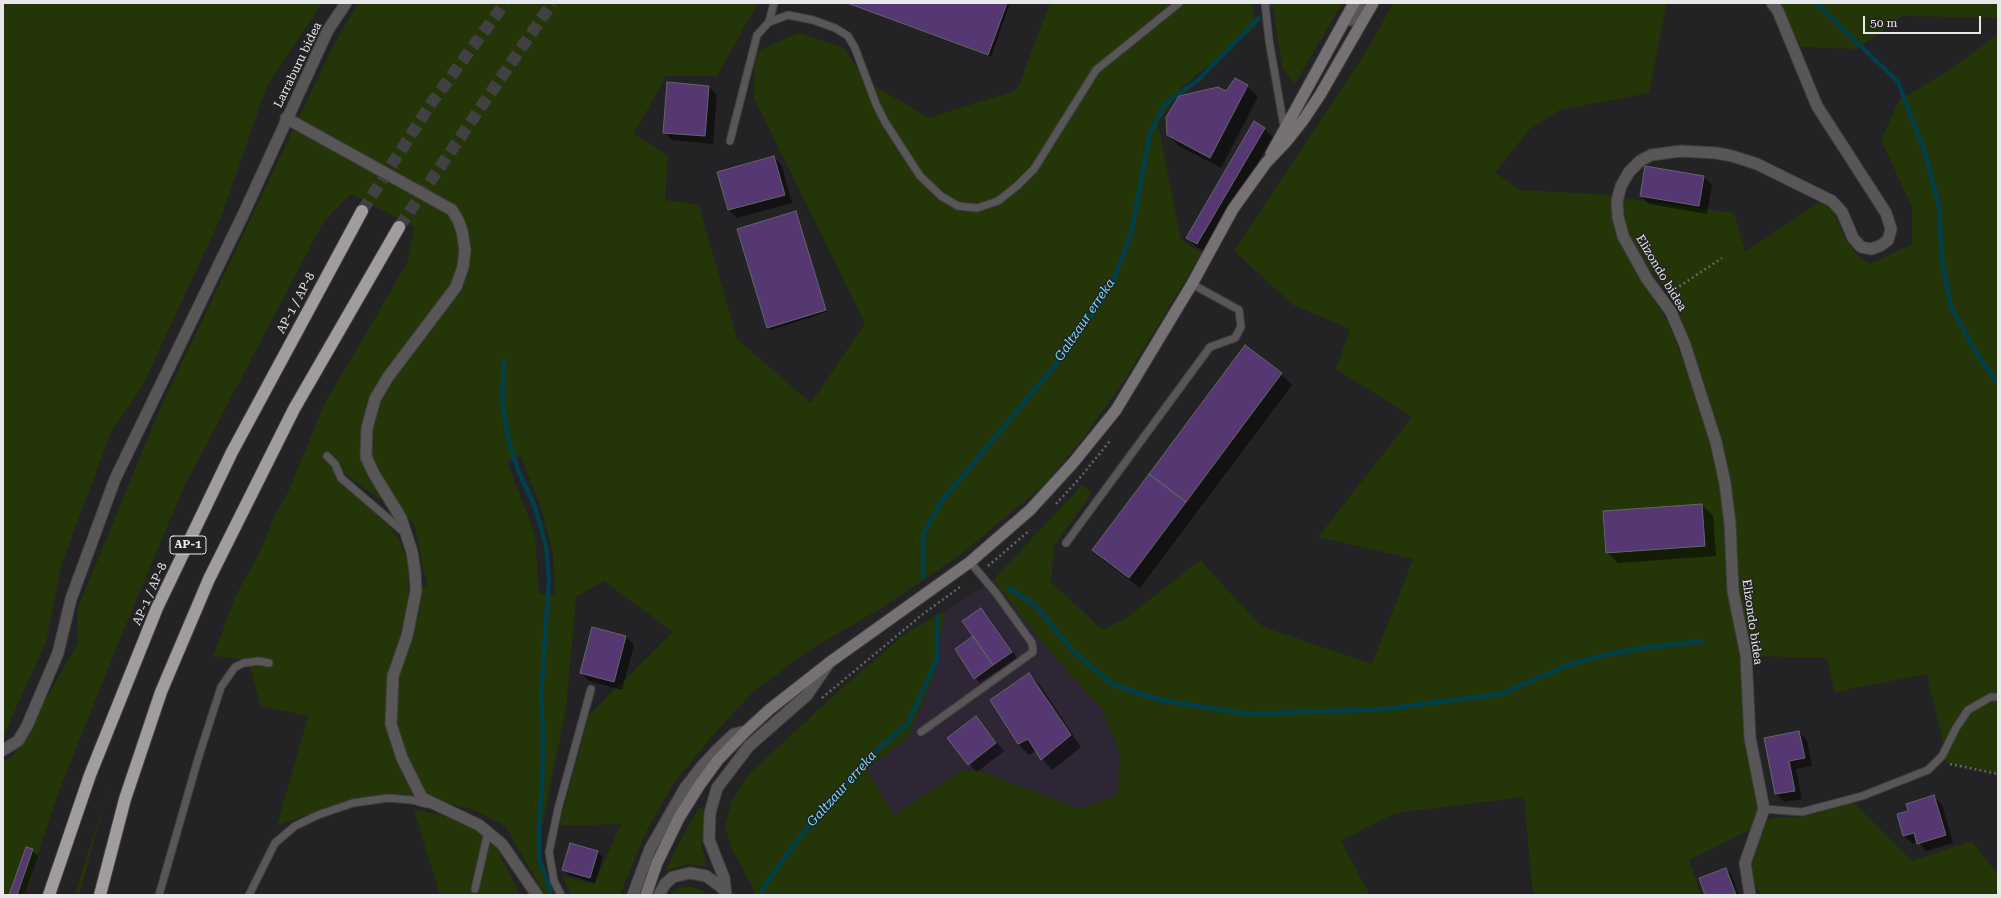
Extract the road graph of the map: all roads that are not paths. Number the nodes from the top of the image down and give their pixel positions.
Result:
1 (346, 3) edge
2 (774, 3) edge
3 (1179, 3) edge
4 (1265, 3) edge
5 (1354, 3) edge
6 (1360, 3) edge
7 (1373, 3) edge
8 (1772, 3) edge
9 (769, 22) junction
10 (1318, 67) junction
11 (286, 118) junction
12 (1284, 127) junction
13 (730, 141) dead end
14 (1266, 163) junction
15 (362, 211) tunnel mouth
16 (399, 227) tunnel mouth
17 (1192, 284) junction
18 (327, 456) dead end
19 (407, 535) junction
20 (1066, 543) dead end
21 (970, 562) junction
22 (830, 662) junction
23 (269, 663) dead end
24 (591, 689) dead end
25 (1998, 697) edge
26 (746, 731) junction
27 (921, 732) dead end
28 (3, 750) edge
29 (1764, 809) junction
30 (452, 811) junction
31 (488, 832) junction
32 (475, 889) dead end
33 (726, 894) edge
34 (49, 895) edge
35 (100, 895) edge
36 (159, 895) edge
37 (249, 895) edge
38 (537, 895) edge
39 (561, 895) edge
40 (633, 895) edge
41 (646, 895) edge
42 (659, 895) edge
43 (1750, 895) edge

1 - 11 street, Larraburu bidea
2 - 9 lane
3 - 9 lane
4 - 12 lane
5 - 10 main road
6 - 10 street
7 - 14 main road
8 - 29 street, Elizondo bidea
9 - 13 lane
10 - 12 main road
11 - 19 street
11 - 28 street, Larraburu bidea
12 - 14 main road
14 - 17 main road
15 - 34 highway, AP-1 / AP-8 / AP-1
16 - 35 highway, AP-1
17 - 20 lane
17 - 21 main road
18 - 19 lane
19 - 30 street
21 - 22 main road
21 - 27 lane
22 - 26 main road
22 - 33 street
23 - 36 lane
24 - 39 lane
25 - 29 lane
26 - 40 street
26 - 41 main road
29 - 43 street
30 - 31 street
30 - 37 lane
31 - 32 lane
31 - 38 street
33 - 42 street

